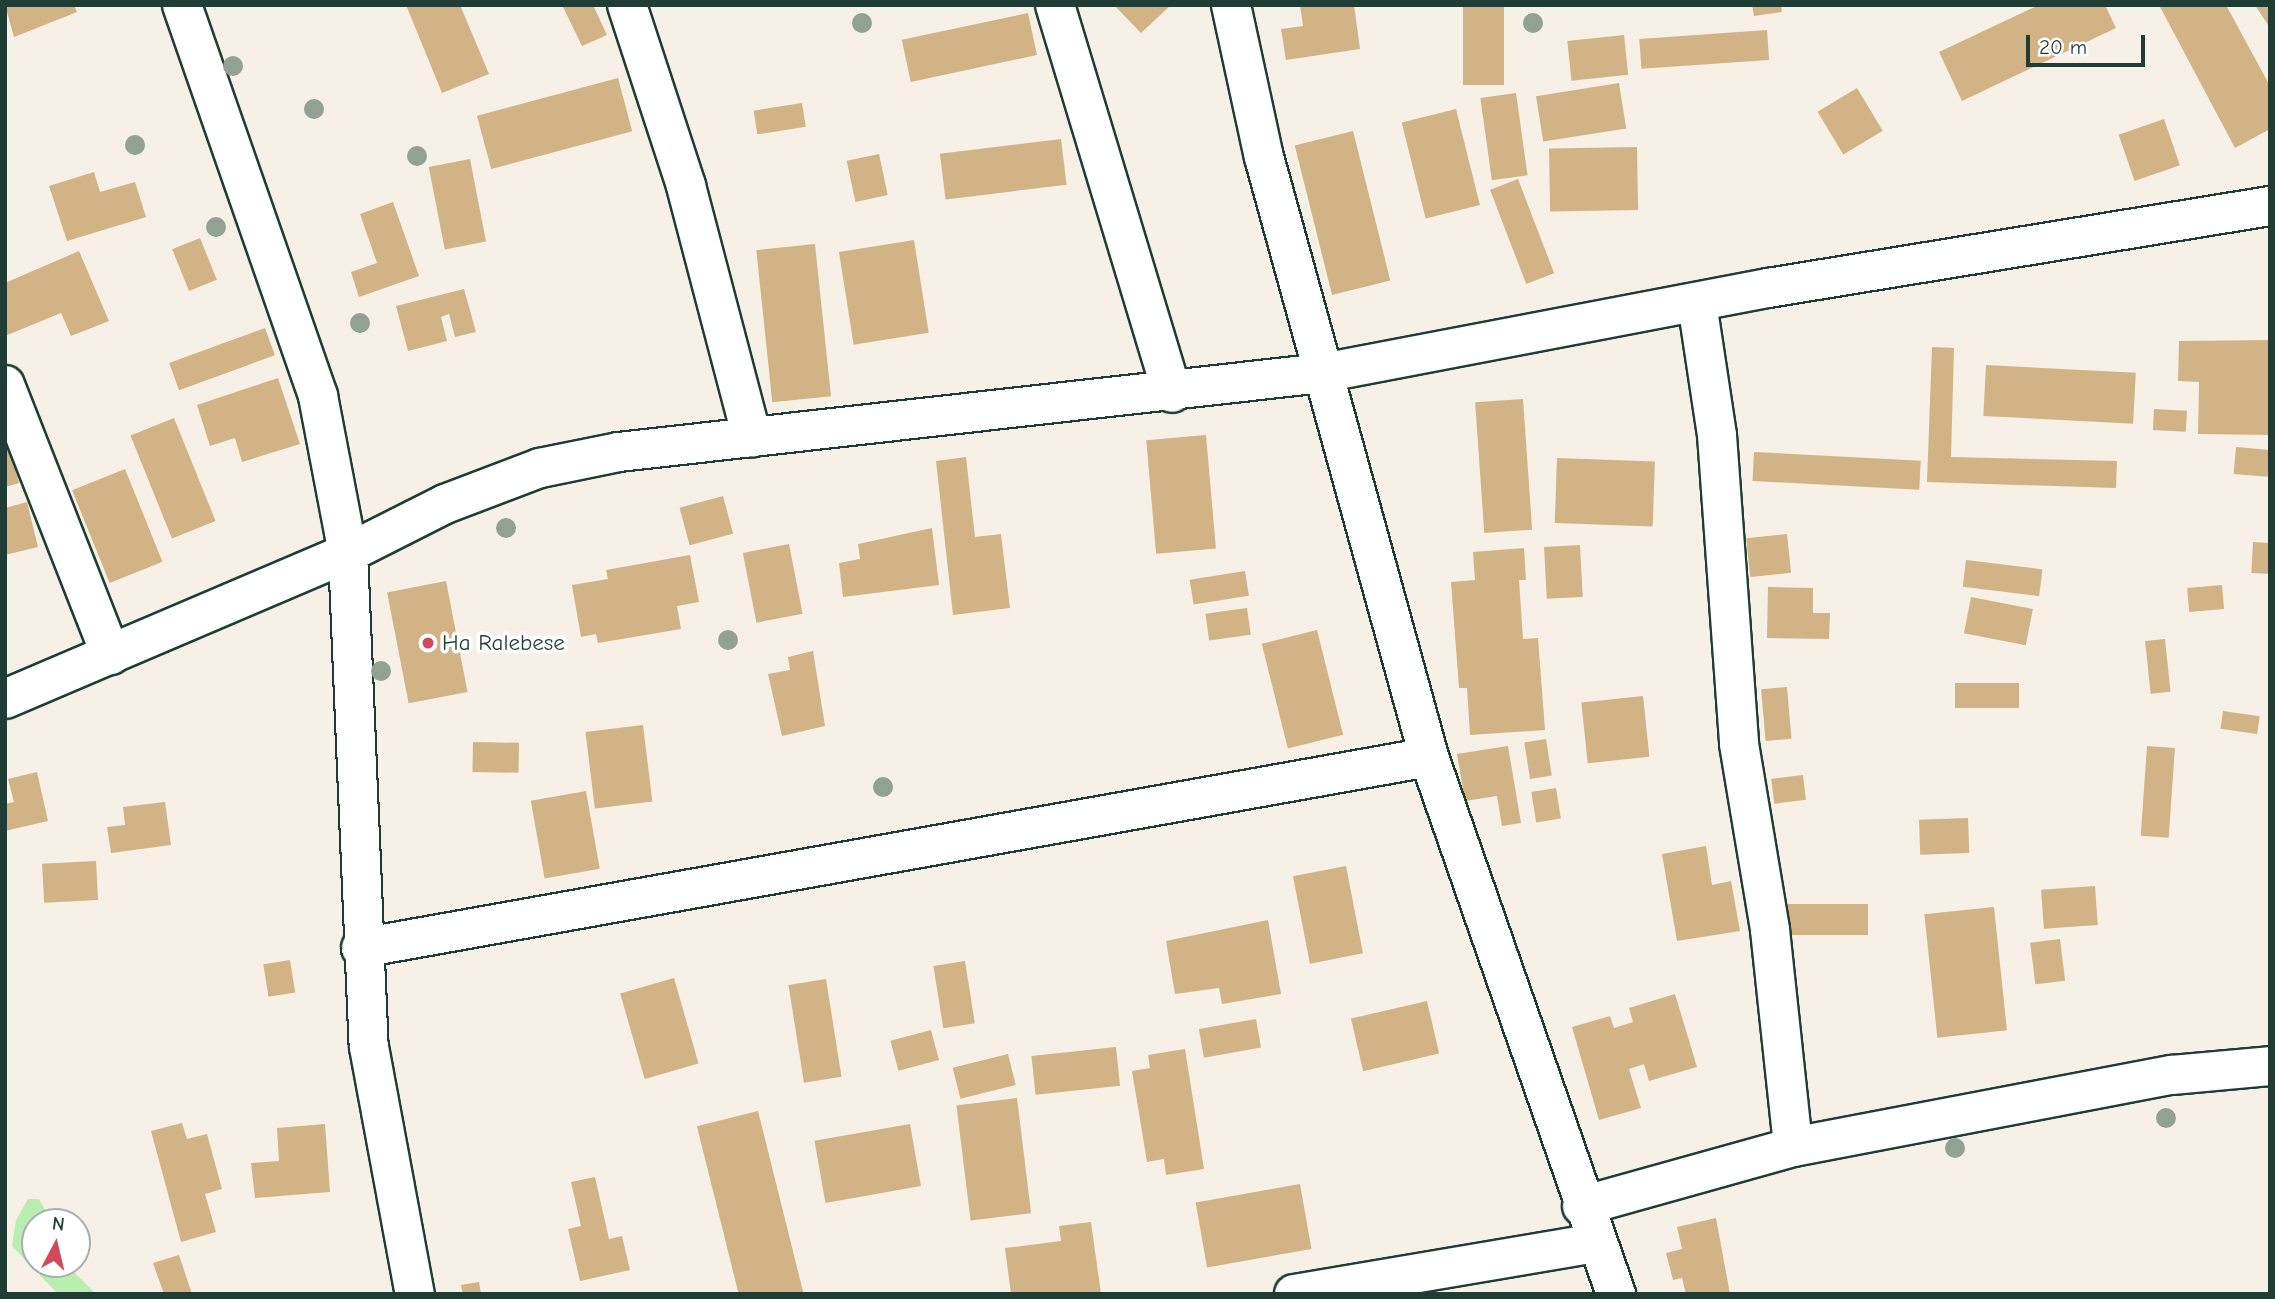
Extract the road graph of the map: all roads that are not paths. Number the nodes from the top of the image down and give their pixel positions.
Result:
1 (182, 5) edge
2 (627, 5) edge
3 (1055, 5) edge
4 (1231, 5) edge
5 (2270, 206) edge
6 (1697, 303) junction
7 (1322, 373) junction
8 (5, 385) edge
9 (1172, 393) junction
10 (752, 437) junction
11 (348, 553) junction
12 (111, 655) junction
13 (5, 699) edge
14 (1429, 757) junction
15 (361, 948) junction
16 (2270, 1066) edge
17 (1793, 1147) junction
18 (1582, 1206) junction
19 (1595, 1243) junction
20 (1345, 1290) edge
21 (415, 1294) edge
22 (1294, 1294) edge
23 (1616, 1294) edge

1 - 11 street
2 - 10 street
3 - 9 street
4 - 7 street
5 - 6 street
6 - 7 street
6 - 17 street
7 - 9 street
7 - 14 street
8 - 12 street
9 - 10 street
10 - 11 street
11 - 12 street
11 - 15 street
12 - 13 street
14 - 15 street
14 - 18 street
15 - 21 street
16 - 17 street
17 - 18 street
18 - 19 street
19 - 20 street
19 - 23 street
20 - 22 street

